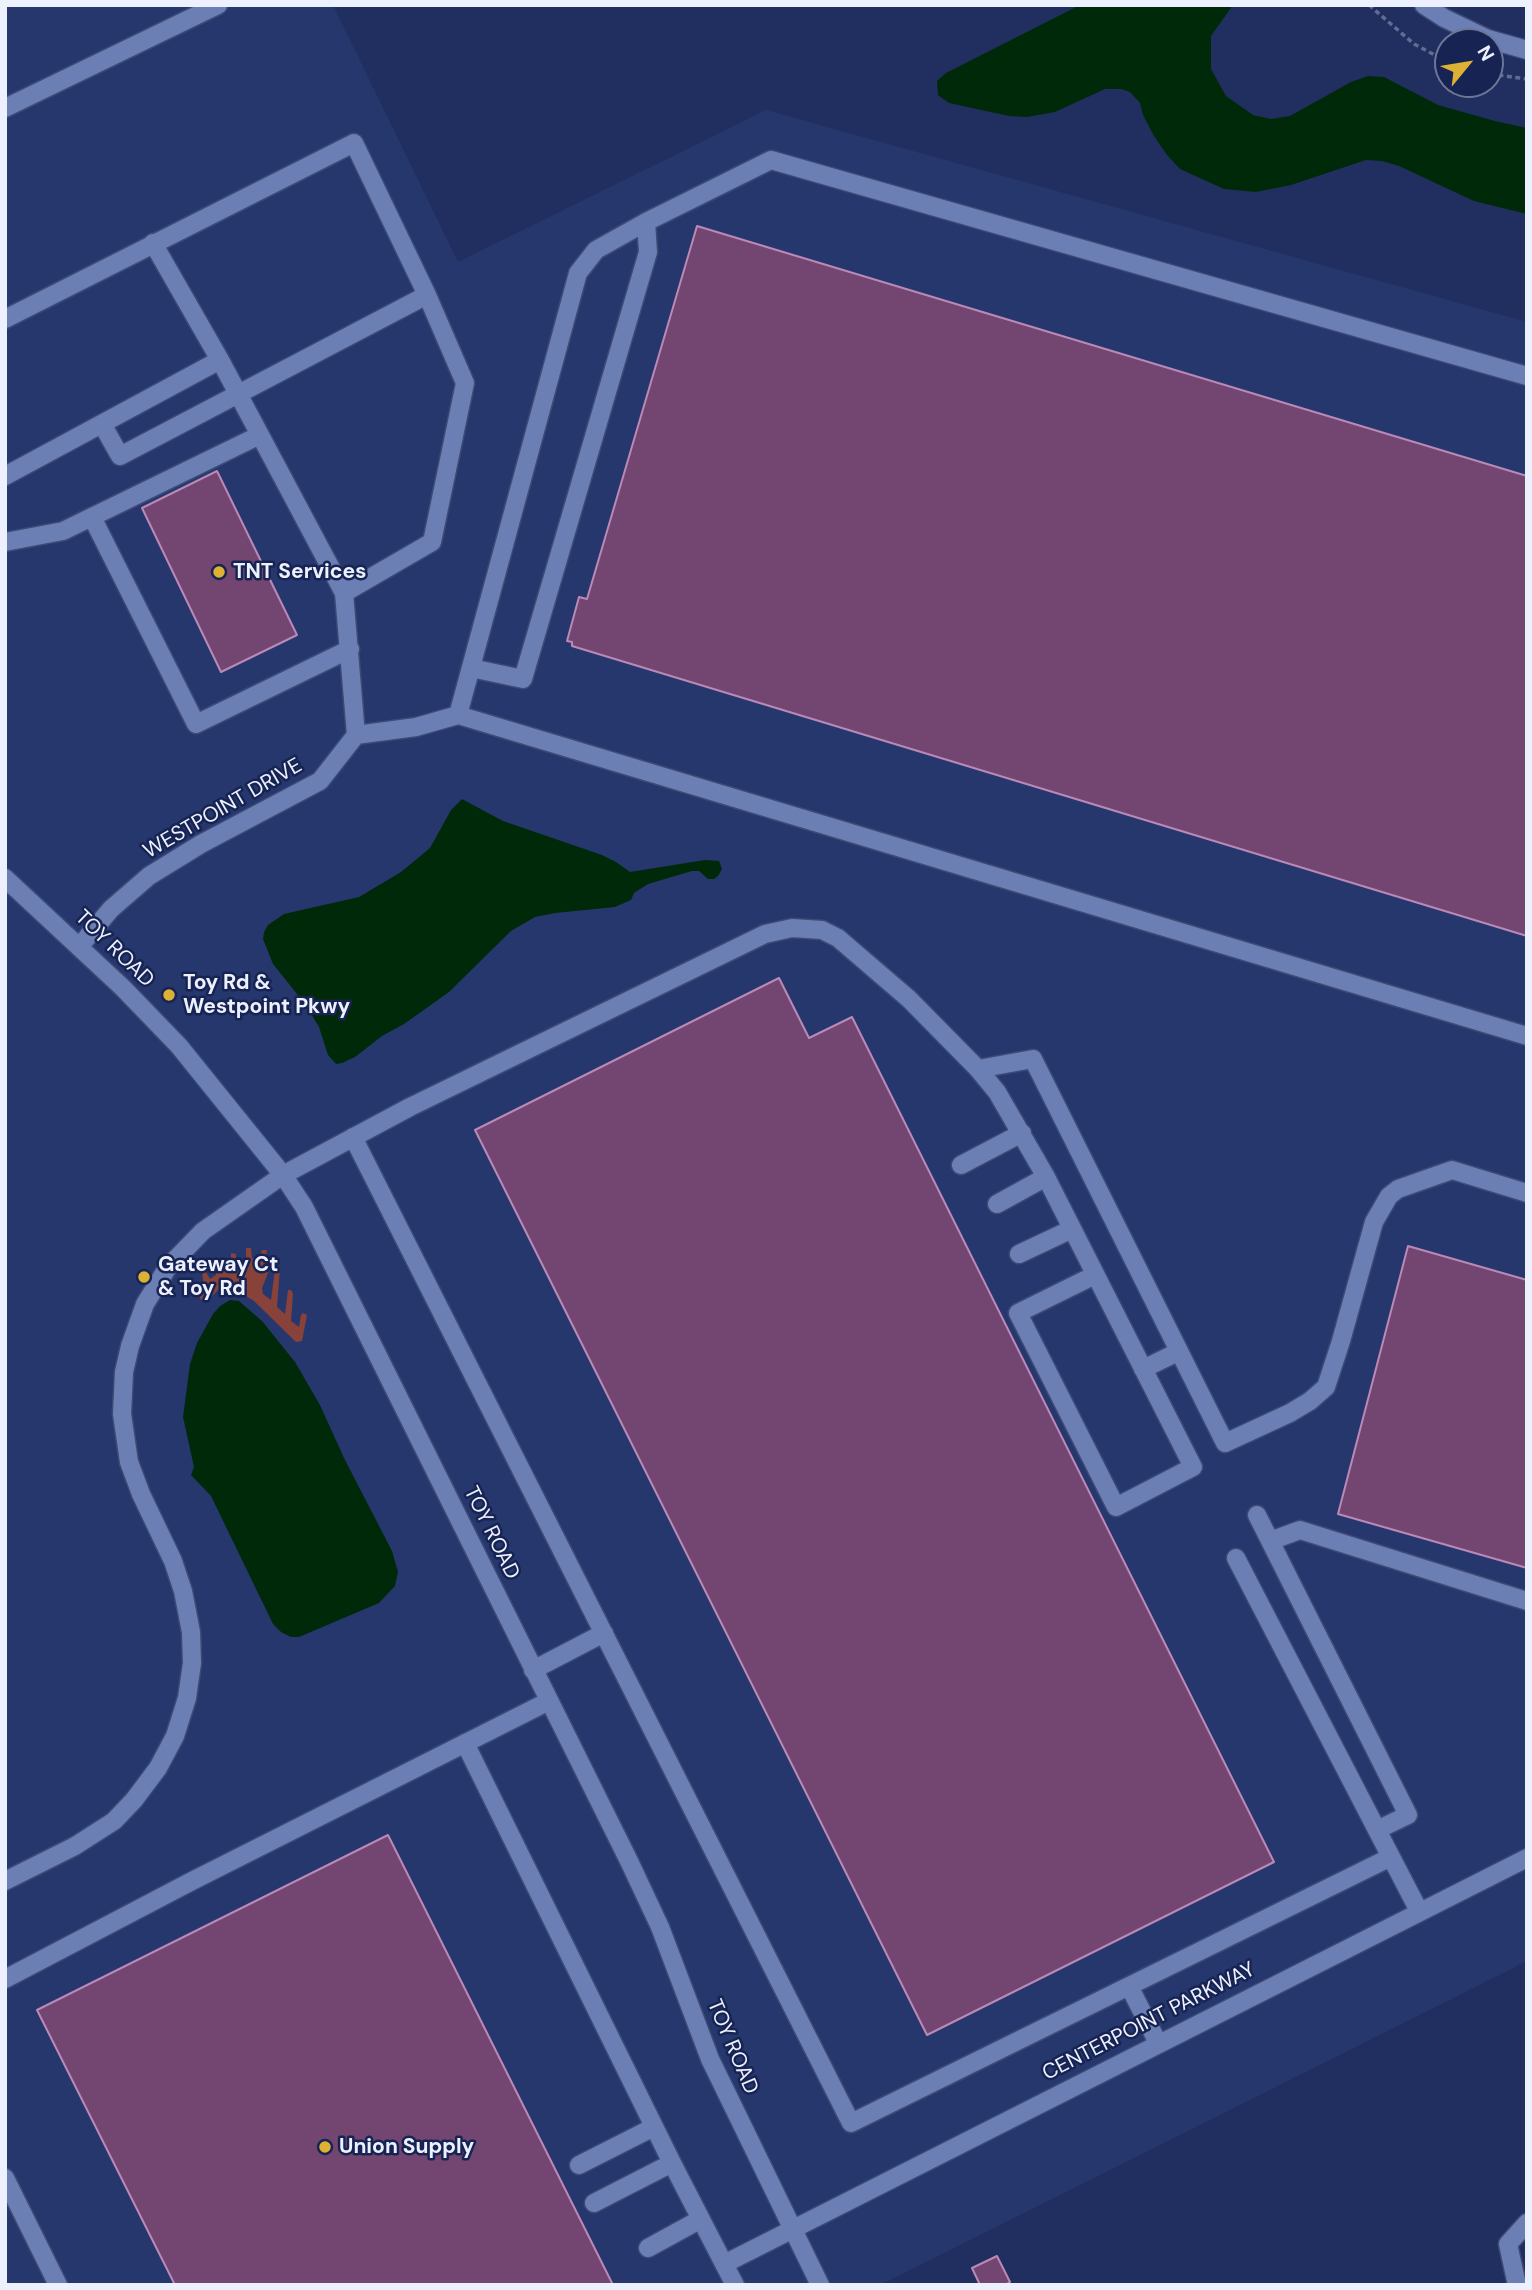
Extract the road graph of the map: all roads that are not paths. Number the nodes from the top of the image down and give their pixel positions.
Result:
1 (218, 5) edge
2 (1424, 5) edge
3 (1527, 50) edge
4 (5, 108) edge
5 (646, 222) junction
6 (153, 243) junction
7 (427, 295) junction
8 (5, 319) edge
9 (220, 360) junction
10 (1527, 376) edge
11 (239, 394) junction
12 (102, 424) junction
13 (260, 435) junction
14 (5, 476) edge
15 (92, 517) junction
16 (5, 542) edge
17 (344, 593) junction
18 (350, 649) junction
19 (471, 668) junction
20 (458, 715) junction
21 (356, 735) junction
22 (5, 878) edge
23 (79, 947) junction
24 (1527, 1036) edge
25 (978, 1069) junction
26 (1022, 1133) junction
27 (353, 1137) junction
28 (961, 1165) dead end
29 (284, 1175) junction
30 (1046, 1177) junction
31 (1527, 1192) edge
32 (997, 1204) dead end
33 (1072, 1228) junction
34 (1019, 1254) dead end
35 (1095, 1275) junction
36 (1178, 1352) junction
37 (1143, 1369) junction
38 (1257, 1515) dead end
39 (1270, 1541) junction
40 (1236, 1558) dead end
41 (1527, 1601) edge
42 (604, 1633) junction
43 (533, 1670) junction
44 (549, 1700) junction
45 (465, 1743) junction
46 (1377, 1830) junction
47 (1391, 1857) junction
48 (1527, 1858) edge
49 (5, 1881) edge
50 (1419, 1911) junction
51 (5, 1979) edge
52 (1129, 1986) junction
53 (1158, 2043) junction
54 (654, 2127) junction
55 (672, 2163) junction
56 (579, 2165) dead end
57 (5, 2178) edge
58 (594, 2203) dead end
59 (701, 2219) junction
60 (1527, 2223) edge
61 (792, 2228) junction
62 (648, 2248) dead end
63 (724, 2264) junction
64 (58, 2285) edge
65 (735, 2285) edge
66 (820, 2285) edge
67 (1517, 2285) edge

1 - 4 street
2 - 3 street
5 - 10 street
5 - 19 street
5 - 19 street
6 - 7 street
6 - 8 street
6 - 9 street
7 - 11 street
7 - 17 street
9 - 11 street
9 - 12 street
11 - 12 street
11 - 13 street
12 - 14 street
13 - 15 street
13 - 17 street
15 - 16 street
15 - 18 street
17 - 18 street
18 - 21 street
19 - 20 street
20 - 21 street
20 - 24 street
21 - 23 street, WESTPOINT DRIVE
22 - 23 street, TOY ROAD
23 - 29 street, TOY ROAD
25 - 26 street
25 - 27 street
25 - 36 street
26 - 28 street
26 - 30 street
27 - 29 street
27 - 42 street
29 - 43 street, TOY ROAD
29 - 49 street
30 - 32 street
30 - 33 street
31 - 36 street
33 - 34 street
33 - 35 street
35 - 37 street
35 - 37 street
36 - 37 street
38 - 39 street
39 - 41 street
39 - 46 street
40 - 46 street
42 - 43 street
42 - 52 street
43 - 44 street, TOY ROAD
44 - 45 street
44 - 61 street, TOY ROAD
45 - 51 street
45 - 54 street
46 - 47 street
47 - 50 street
47 - 52 street
48 - 50 street, CENTERPOINT PARKWAY
50 - 53 street, CENTERPOINT PARKWAY
52 - 53 street
53 - 61 street, CENTERPOINT PARKWAY
54 - 55 street
54 - 56 street
55 - 58 street
55 - 59 street
57 - 64 street
59 - 62 street
59 - 63 street
60 - 67 street
61 - 63 street, CENTERPOINT PARKWAY
61 - 66 street, TOY ROAD
63 - 65 street

